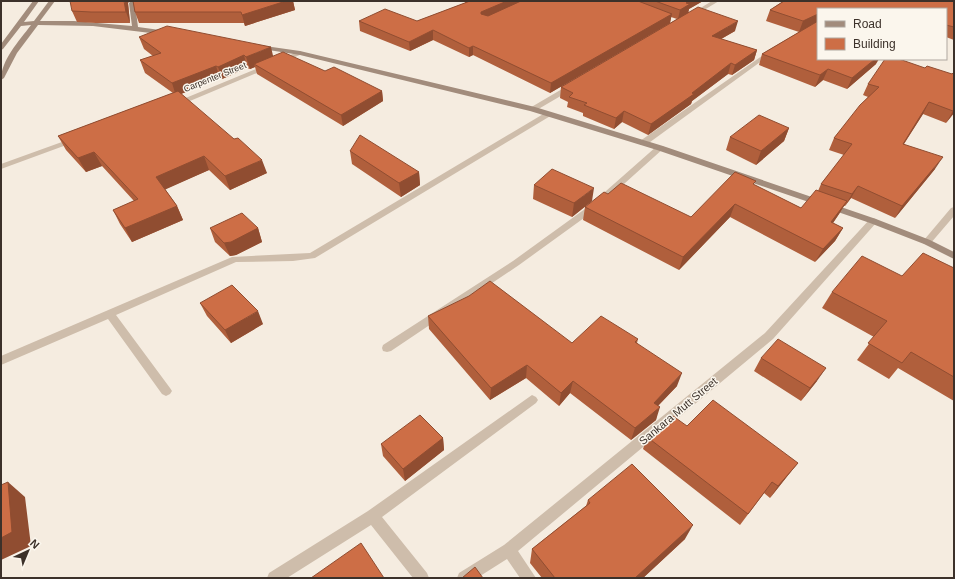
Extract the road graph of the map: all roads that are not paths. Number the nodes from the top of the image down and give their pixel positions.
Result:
1 (36, 1) edge
2 (52, 1) edge
3 (135, 1) edge
4 (716, 1) edge
5 (685, 19) edge
6 (38, 22) junction
7 (19, 24) junction
8 (135, 28) junction
9 (173, 33) edge
10 (247, 45) edge
11 (781, 47) edge
12 (1, 48) edge
13 (300, 54) junction
14 (1, 78) edge
15 (580, 82) edge
16 (170, 106) edge
17 (532, 109) junction
18 (548, 115) junction
19 (82, 138) edge
20 (642, 143) junction
21 (660, 148) junction
22 (1, 167) edge
23 (954, 210) edge
24 (873, 221) junction
25 (926, 242) junction
26 (954, 256) edge
27 (109, 314) junction
28 (387, 348) dead end
29 (1, 361) edge
30 (166, 391) dead end
31 (532, 400) dead end
32 (373, 516) junction
33 (508, 550) junction
34 (274, 578) edge
35 (422, 578) edge
36 (464, 578) edge
37 (529, 578) edge

1 - 7 street
2 - 6 street
3 - 8 street
4 - 5 street
6 - 7 street
6 - 8 street
6 - 14 street
7 - 12 street
8 - 9 street
10 - 13 street
11 - 20 street
13 - 16 street, Carpenter Street
13 - 17 street
15 - 17 street
17 - 18 street
18 - 20 street
18 - 27 street
19 - 22 street
20 - 21 street
21 - 24 street
21 - 28 street
23 - 25 street
24 - 25 street
24 - 33 street, Sankara Mutt Street
25 - 26 street
27 - 29 street
27 - 30 street
31 - 32 street
32 - 34 street
32 - 35 street
33 - 36 street, Sankara Mutt Street
33 - 37 street

